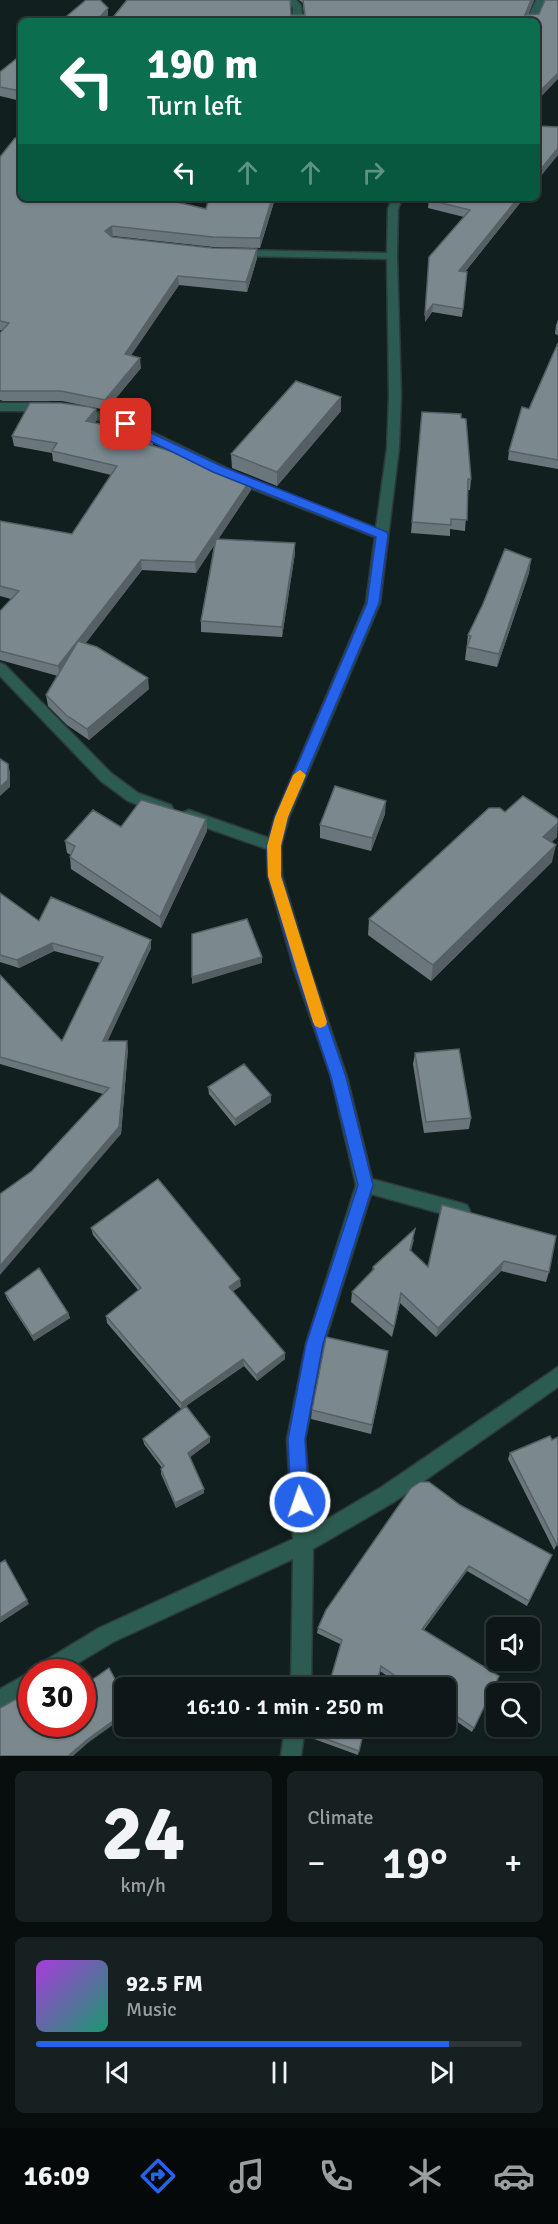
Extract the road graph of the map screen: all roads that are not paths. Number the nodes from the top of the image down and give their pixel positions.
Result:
1 (291, 0) edge
2 (541, 0) edge
3 (298, 18) edge
4 (532, 18) edge
5 (392, 202) edge
6 (224, 252) edge
7 (392, 256) junction
8 (0, 407) edge
9 (382, 535) junction
10 (0, 668) edge
11 (274, 846) junction
12 (365, 1185) junction
13 (477, 1215) edge
14 (558, 1376) edge
15 (303, 1544) junction
16 (66, 1659) edge
17 (300, 1677) edge
18 (18, 1689) edge
19 (0, 1700) edge
20 (294, 1737) edge
21 (291, 1756) edge

1 - 3 street
2 - 4 street
5 - 7 street
6 - 7 street
7 - 9 street
8 - 9 street
9 - 11 street
10 - 11 street
11 - 12 street
12 - 13 street
12 - 15 street
14 - 15 street
15 - 16 street
15 - 17 street
18 - 19 street
20 - 21 street

